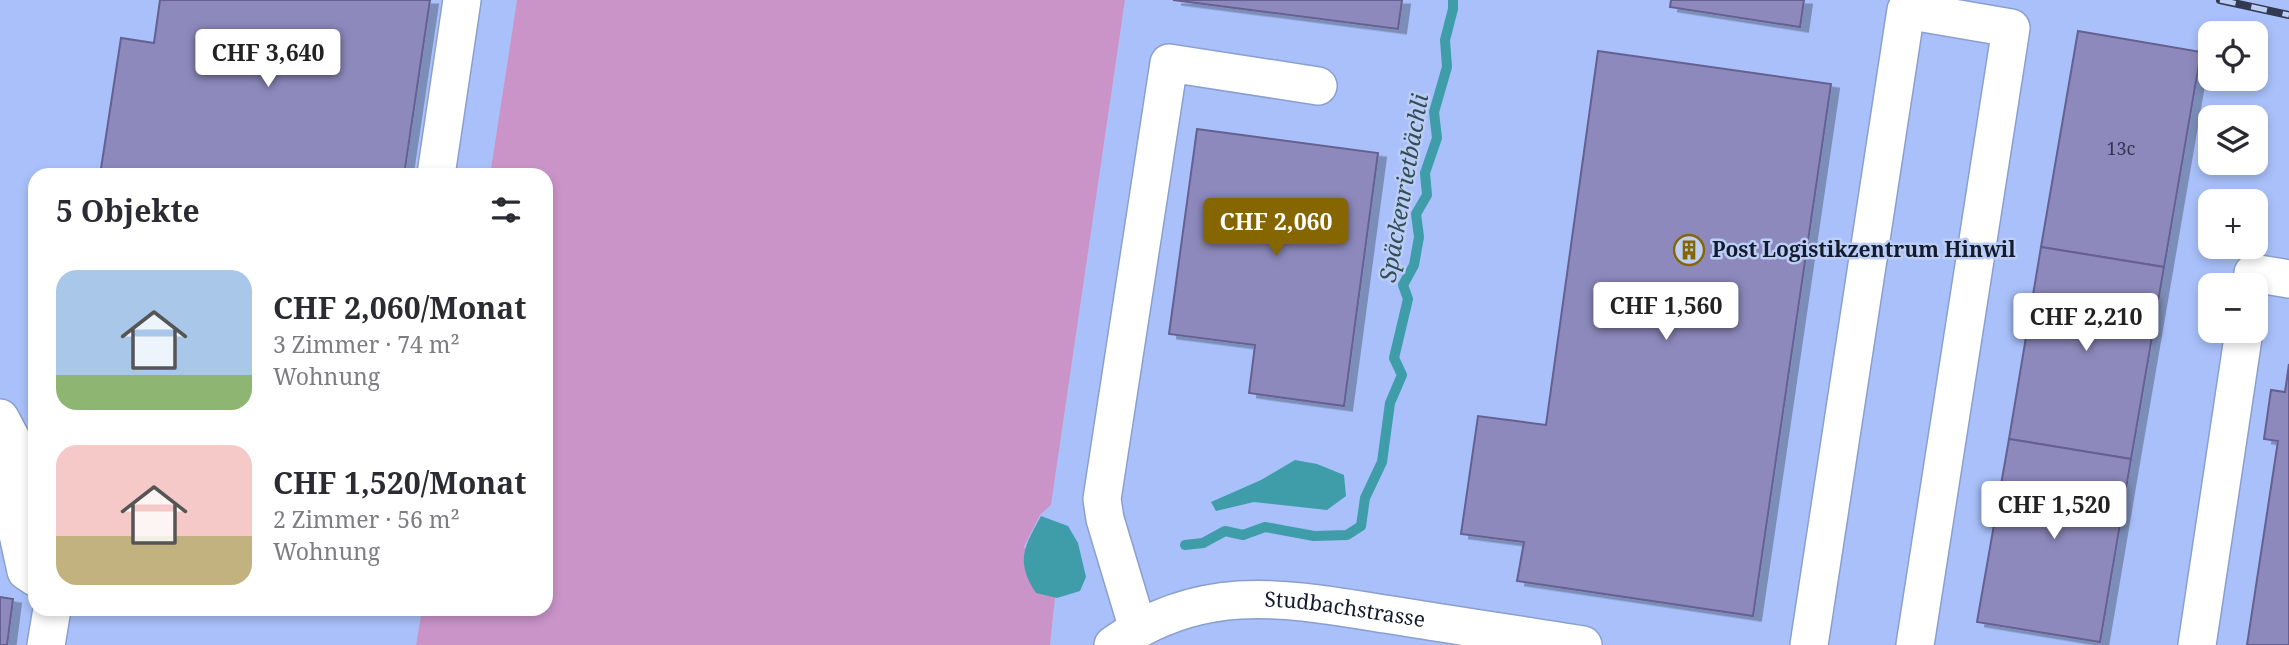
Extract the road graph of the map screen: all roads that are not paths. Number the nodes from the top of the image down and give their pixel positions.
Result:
1 (462, 0) edge
2 (1318, 86) dead end
3 (437, 168) edge
4 (2268, 276) edge
5 (2289, 279) edge
6 (2242, 343) edge
7 (0, 418) edge
8 (28, 572) edge
9 (51, 616) edge
10 (1125, 637) edge
11 (46, 645) edge
12 (1583, 645) edge
13 (1809, 645) edge
14 (1915, 645) edge
15 (2197, 645) edge

1 - 3 street
2 - 10 street
4 - 5 street
6 - 15 street
7 - 8 street
9 - 11 street
10 - 12 street, Studbachstrasse
13 - 14 street

